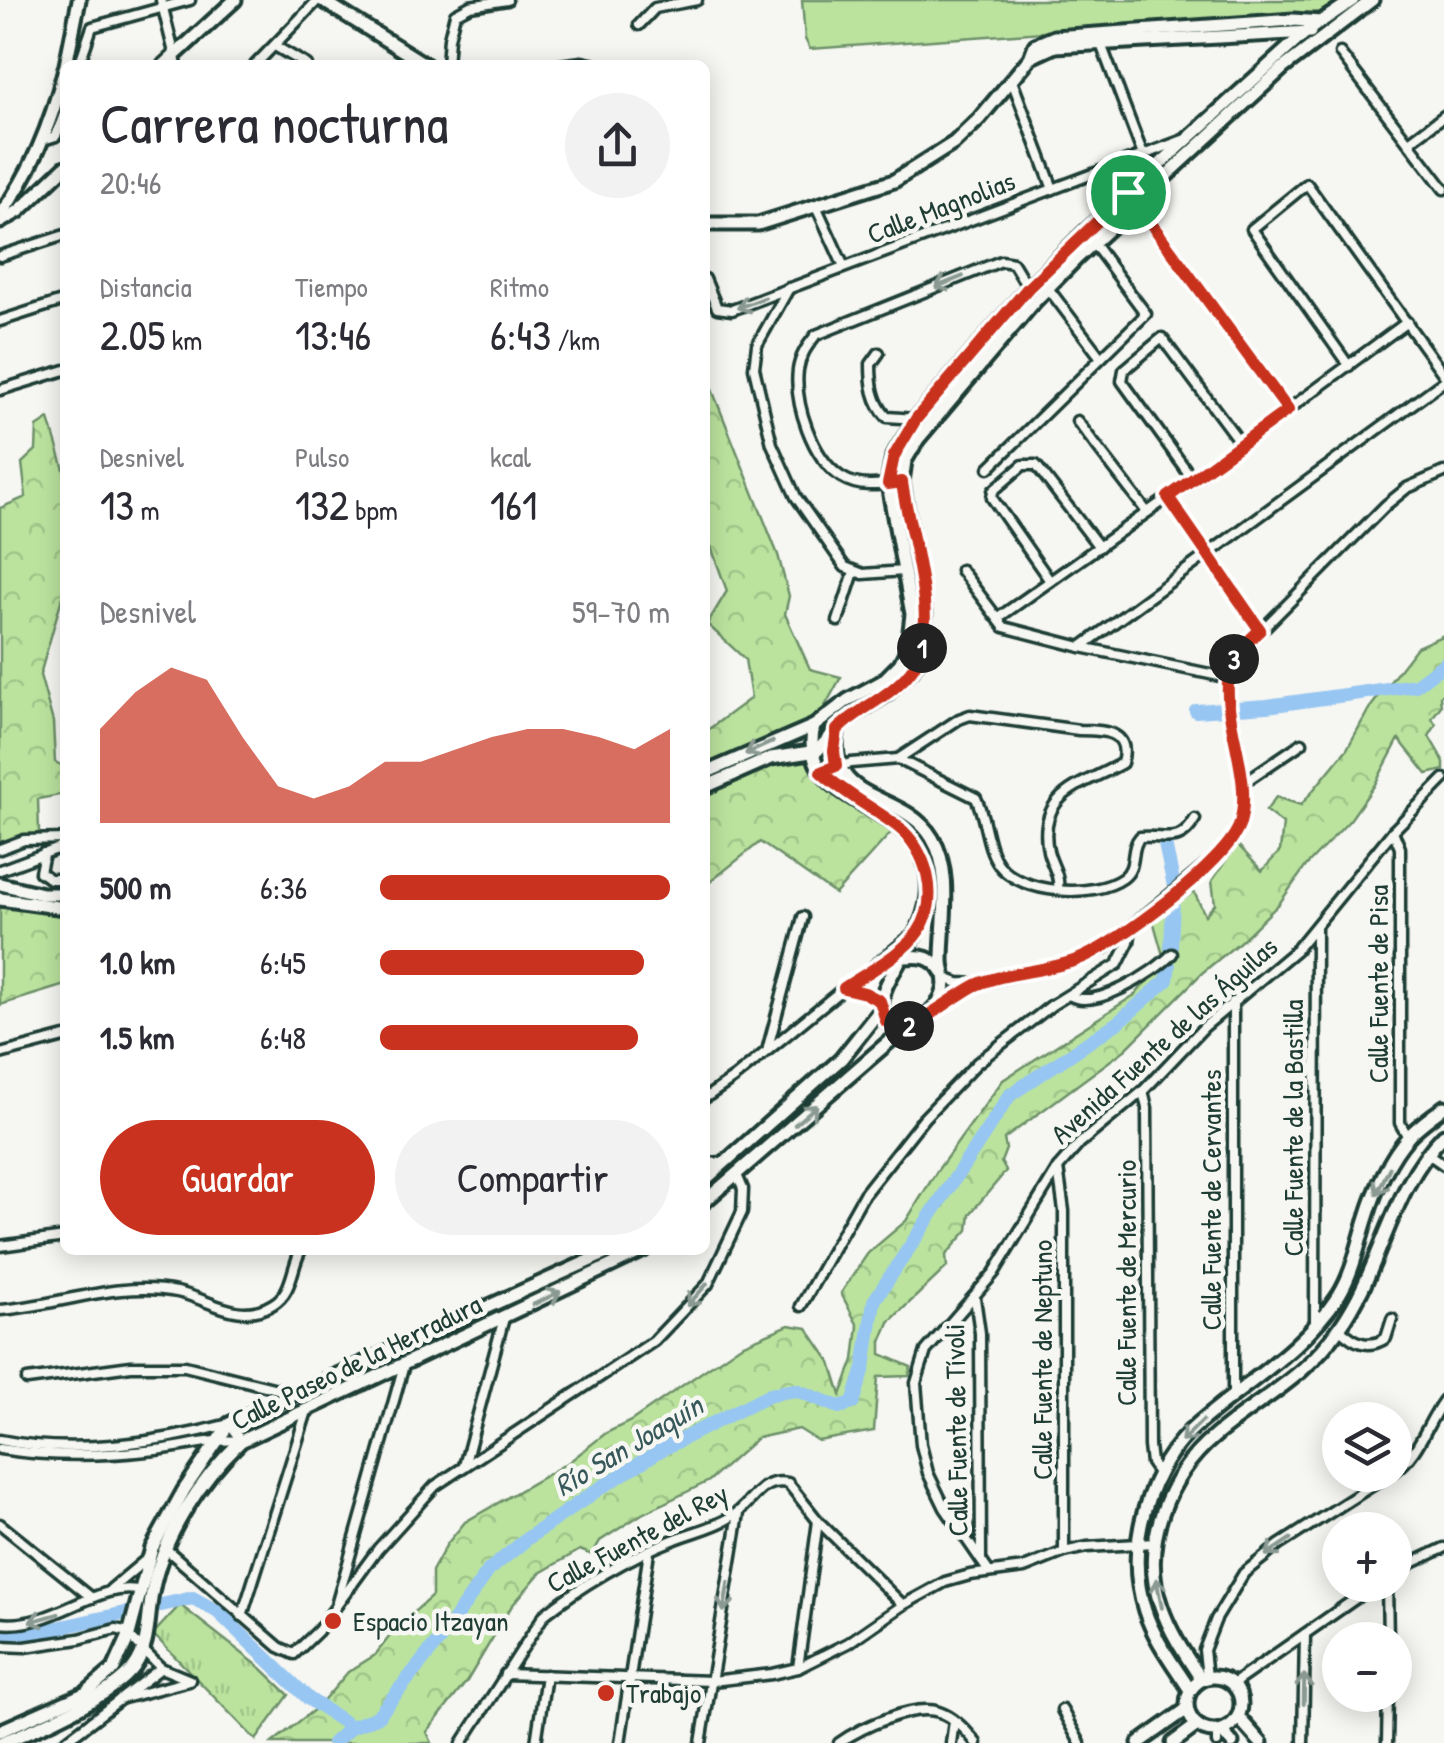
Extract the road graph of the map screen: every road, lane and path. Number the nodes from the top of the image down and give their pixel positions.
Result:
1 (80, 0) edge
2 (190, 0) edge
3 (235, 0) edge
4 (320, 0) edge
5 (459, 0) edge
6 (507, 0) edge
7 (697, 0) edge
8 (1353, 0) edge
9 (1372, 0) edge
10 (162, 4) edge
11 (218, 6) edge
12 (470, 6) junction
13 (1320, 22) junction
14 (638, 25) dead end
15 (1308, 31) junction
16 (1328, 33) junction
17 (1101, 44) junction
18 (275, 46) junction
19 (1340, 53) dead end
20 (1030, 58) junction
21 (67, 60) edge
22 (80, 60) edge
23 (172, 60) edge
24 (174, 60) edge
25 (260, 60) edge
26 (299, 60) edge
27 (418, 60) edge
28 (447, 60) edge
29 (1012, 81) junction
30 (60, 84) edge
31 (1444, 116) edge
32 (60, 125) edge
33 (1187, 138) junction
34 (43, 140) junction
35 (1408, 142) junction
36 (1144, 155) junction
37 (60, 172) edge
38 (1444, 188) edge
39 (1052, 189) junction
40 (1132, 198) junction
41 (817, 208) junction
42 (0, 218) edge
43 (710, 224) edge
44 (60, 237) edge
45 (1090, 238) junction
46 (0, 256) edge
47 (844, 268) junction
48 (789, 288) junction
49 (1028, 288) junction
50 (1048, 288) junction
51 (710, 292) edge
52 (60, 302) edge
53 (0, 321) edge
54 (1407, 322) junction
55 (879, 353) dead end
56 (1102, 358) junction
57 (974, 362) junction
58 (1349, 366) junction
59 (60, 372) edge
60 (1444, 378) edge
61 (0, 390) edge
62 (1288, 410) junction
63 (916, 419) junction
64 (1076, 421) dead end
65 (1241, 444) junction
66 (989, 468) dead end
67 (1444, 472) edge
68 (1189, 474) dead end
69 (902, 482) junction
70 (888, 484) junction
71 (1168, 497) junction
72 (1147, 512) junction
73 (1098, 546) junction
74 (1207, 555) junction
75 (961, 570) dead end
76 (904, 571) junction
77 (854, 572) junction
78 (1050, 581) junction
79 (998, 618) junction
80 (838, 621) dead end
81 (1260, 630) junction
82 (1081, 648) junction
83 (1229, 678) junction
84 (814, 726) junction
85 (837, 730) junction
86 (788, 736) junction
87 (1302, 744) dead end
88 (810, 752) junction
89 (791, 753) junction
90 (898, 759) junction
91 (836, 766) junction
92 (710, 771) edge
93 (821, 772) junction
94 (1444, 779) edge
95 (1243, 783) junction
96 (710, 784) edge
97 (1196, 819) dead end
98 (1393, 831) junction
99 (60, 842) edge
100 (60, 845) edge
101 (0, 849) edge
102 (44, 853) junction
103 (0, 870) edge
104 (60, 879) edge
105 (0, 884) edge
106 (1058, 888) junction
107 (60, 894) edge
108 (0, 899) edge
109 (60, 907) edge
110 (803, 916) dead end
111 (923, 920) junction
112 (943, 924) junction
113 (1316, 927) junction
114 (1131, 928) junction
115 (918, 934) junction
116 (1172, 954) dead end
117 (902, 960) junction
118 (876, 967) junction
119 (944, 974) junction
120 (979, 984) junction
121 (844, 988) junction
122 (1069, 995) junction
123 (1233, 1002) junction
124 (880, 1006) junction
125 (932, 1010) junction
126 (906, 1028) junction
127 (60, 1038) edge
128 (768, 1048) junction
129 (0, 1054) edge
130 (1142, 1091) junction
131 (710, 1095) edge
132 (1444, 1106) edge
133 (764, 1130) junction
134 (1444, 1135) edge
135 (1408, 1137) junction
136 (1427, 1152) junction
137 (727, 1162) junction
138 (710, 1163) edge
139 (1444, 1165) edge
140 (1058, 1168) junction
141 (737, 1175) junction
142 (710, 1176) edge
143 (710, 1197) edge
144 (60, 1238) edge
145 (0, 1246) edge
146 (299, 1255) edge
147 (602, 1255) edge
148 (634, 1255) edge
149 (974, 1298) junction
150 (802, 1306) dead end
151 (0, 1310) edge
152 (504, 1318) junction
153 (1392, 1319) dead end
154 (1315, 1329) junction
155 (1336, 1333) junction
156 (1297, 1348) junction
157 (405, 1361) junction
158 (1310, 1362) junction
159 (27, 1380) dead end
160 (294, 1393) junction
161 (1233, 1397) junction
162 (1444, 1400) edge
163 (308, 1407) junction
164 (255, 1411) junction
165 (229, 1424) junction
166 (256, 1433) junction
167 (219, 1439) junction
168 (0, 1440) edge
169 (241, 1441) junction
170 (0, 1449) edge
171 (1412, 1455) edge
172 (464, 1466) junction
173 (1158, 1473) junction
174 (1363, 1492) edge
175 (738, 1513) junction
176 (818, 1521) junction
177 (2, 1527) edge
178 (1156, 1543) junction
179 (1140, 1544) junction
180 (161, 1545) junction
181 (1444, 1548) edge
182 (649, 1552) junction
183 (1064, 1552) junction
184 (150, 1556) junction
185 (981, 1560) junction
186 (1412, 1563) edge
187 (990, 1572) junction
188 (145, 1592) junction
189 (105, 1593) junction
190 (92, 1598) junction
191 (1350, 1602) edge
192 (903, 1605) junction
193 (336, 1606) junction
194 (242, 1616) junction
195 (0, 1622) edge
196 (1305, 1634) junction
197 (128, 1638) junction
198 (0, 1646) edge
199 (144, 1651) junction
200 (160, 1668) junction
201 (798, 1668) junction
202 (109, 1674) junction
203 (506, 1674) junction
204 (546, 1676) junction
205 (631, 1678) junction
206 (1204, 1678) junction
207 (712, 1681) junction
208 (119, 1684) junction
209 (1233, 1684) junction
210 (1190, 1690) junction
211 (116, 1701) junction
212 (1187, 1709) junction
213 (1062, 1710) dead end
214 (1388, 1712) edge
215 (1238, 1718) junction
216 (954, 1721) junction
217 (1197, 1725) junction
218 (865, 1728) junction
219 (0, 1731) edge
220 (1218, 1735) edge
221 (0, 1743) edge
222 (64, 1743) edge
223 (462, 1743) edge
224 (536, 1743) edge
225 (620, 1743) edge
226 (700, 1743) edge
227 (839, 1743) edge
228 (864, 1743) edge
229 (951, 1743) edge
230 (976, 1743) edge
231 (1080, 1743) edge
232 (1139, 1743) edge
233 (1174, 1743) edge
234 (1232, 1743) edge
235 (1261, 1743) edge
236 (1303, 1743) edge
237 (1387, 1743) edge

1 - 21 main road
2 - 10 street
3 - 11 main road
4 - 18 street
4 - 27 main road
5 - 12 street
6 - 12 street
7 - 14 street
8 - 13 main road
9 - 16 main road
10 - 22 street
10 - 23 street
11 - 24 main road
12 - 28 street
13 - 15 main road
13 - 16 main road
13 - 20 main road
15 - 16 main road
15 - 17 main road
15 - 33 main road
16 - 40 main road
17 - 20 main road
17 - 36 street
18 - 25 street
18 - 26 street
19 - 35 street
20 - 29 main road
29 - 39 street
29 - 41 main road
30 - 34 main road
31 - 35 street
32 - 34 street
33 - 36 street, Calle Magnolias
33 - 40 main road
34 - 42 main road
35 - 38 street
36 - 39 street, Calle Magnolias
37 - 42 main road
39 - 47 street, Calle Magnolias
40 - 45 main road
40 - 62 street
41 - 43 main road
41 - 47 street
44 - 46 street
45 - 49 main road
45 - 50 main road
45 - 56 street
47 - 48 street, Calle Magnolias
48 -> 51 street, Calle Magnolias
48 - 77 street
49 - 57 main road
49 -> 70 street
50 - 56 street
50 - 57 main road
52 - 53 street
54 - 58 street
54 - 58 street
54 - 60 street
55 - 63 street
56 - 66 street
57 - 63 main road
57 - 69 main road
58 - 62 street
59 - 61 street
60 - 74 street
62 - 65 street
63 - 70 main road
64 - 72 street
65 - 68 street
65 - 71 street
67 - 81 street
69 - 70 street
69 - 85 main road
70 - 76 main road
71 - 72 street
71 - 74 street
72 - 73 street
73 - 78 street
73 - 78 street
74 - 81 street
74 - 82 street
75 - 79 street
76 - 77 street
76 - 84 main road
77 - 80 street
78 - 79 street
79 - 82 street
81 - 83 street
82 - 83 street
83 - 95 street
84 - 86 main road
84 - 88 main road
85 - 88 main road
85 - 91 main road
86 - 89 main road
86 -> 92 main road
87 - 95 street
88 - 89 main road
88 - 93 main road
89 - 96 main road
90 - 91 street
90 - 106 street
90 - 106 street
91 - 93 street
91 - 112 main road
93 - 111 main road
94 - 98 street, Avenida Fuente de las Águilas
95 - 114 street
97 - 106 street
98 - 113 street, Avenida Fuente de las Águilas
98 - 135 street, Calle Fuente de Pisa
99 - 101 street
100 - 102 street
102 - 103 street
102 - 104 street
105 - 107 main road
108 - 109 main road
110 - 128 street
111 - 112 main road
111 - 115 main road
112 - 119 main road
113 - 123 street, Avenida Fuente de las Águilas
113 - 154 street, Calle Fuente de la Bastilla
114 - 120 street
114 - 122 street
115 - 117 main road
115 - 118 main road
116 - 122 street
117 - 118 street
117 - 119 main road
117 - 124 main road
118 - 121 street
119 - 120 street
119 - 125 main road
120 - 125 street
121 - 124 street
121 - 128 street
122 - 150 street
123 - 130 street, Avenida Fuente de las Águilas
123 - 161 street, Calle Fuente de Cervantes
124 - 126 main road
124 - 133 main road
125 - 126 main road
141 -> 126 main road
127 - 129 street
128 - 131 street
130 - 140 street, Avenida Fuente de las Águilas
130 - 173 street, Calle Fuente de Mercurio
132 - 135 main road
133 - 137 main road
133 - 141 main road
134 - 136 main road
135 -> 154 main road
136 - 139 street
136 - 155 main road
137 - 138 street
137 - 142 main road
140 - 149 street, Avenida Fuente de las Águilas
140 - 183 street, Calle Fuente de Neptuno
141 - 143 main road
141 -> 172 street
144 - 145 street
146 - 151 street
147 - 160 main road, Calle Paseo de la Herradura
152 -> 148 main road, Calle Paseo de la Herradura
149 - 185 street, Calle Fuente de Tívoli
149 - 185 street, Avenida Fuente de las Águilas
152 - 157 main road, Calle Paseo de la Herradura
152 - 172 street
153 - 155 street
154 - 155 main road
154 - 156 main road
155 - 158 main road
156 - 158 main road
156 - 161 main road
157 - 163 main road, Calle Paseo de la Herradura
157 - 193 street
158 - 178 main road
159 - 160 street
160 - 164 main road, Calle Paseo de la Herradura
161 -> 173 main road
162 - 171 street
163 - 166 main road, Calle Paseo de la Herradura
163 - 194 street
164 - 165 main road, Calle Paseo de la Herradura
164 - 166 main road
165 - 167 main road, Calle Paseo de la Herradura
165 - 168 street
165 - 169 street
166 - 169 main road, Calle Paseo de la Herradura
167 - 169 street
167 - 170 street
167 - 180 main road, Calle Paseo de la Herradura
169 - 180 main road, Calle Paseo de la Herradura
172 - 193 street
173 - 179 main road
174 -> 206 street
175 - 176 street, Calle Fuente del Rey
175 - 182 street, Calle Fuente del Rey
175 -> 207 street
176 - 192 street, Calle Fuente del Rey
176 - 201 street
177 - 190 street
178 - 179 street
206 -> 178 main road
179 - 183 street
179 - 210 main road
180 - 184 main road, Calle Paseo de la Herradura
180 - 188 main road, Calle Paseo de la Herradura
180 - 194 street
181 - 186 street
182 - 203 street, Calle Fuente del Rey
182 - 205 street
183 - 187 street
184 - 188 main road, Calle Paseo de la Herradura
184 - 189 street
185 - 187 street, Avenida Fuente de las Águilas
187 - 192 street
188 - 189 street
188 - 197 main road, Calle Paseo de la Herradura
188 - 199 main road, Calle Paseo de la Herradura
189 - 190 street
190 -> 195 street
191 - 196 street
192 - 201 street
193 - 194 street
196 - 209 street
236 -> 196 street
197 - 198 street
197 - 199 street
197 - 202 main road, Calle Paseo de la Herradura
199 - 200 street
199 - 208 main road, Calle Paseo de la Herradura
200 - 211 street
200 - 211 street
201 - 207 street
202 - 208 street
202 - 219 main road, Calle Paseo de la Herradura
203 - 204 street
203 - 223 street, Calle Fuente del Rey
204 - 205 street
204 - 224 street
205 - 207 street
205 - 225 street
206 - 209 main road
206 - 210 main road
207 - 226 street
208 - 211 street
208 - 221 main road, Calle Paseo de la Herradura
209 - 215 main road
210 - 212 main road
211 - 222 street
212 - 217 main road
212 - 232 main road
213 - 231 street
214 - 237 street
215 - 220 main road
215 - 235 main road
216 - 218 street
216 - 229 street
216 - 230 street
217 - 220 main road
217 - 233 main road
218 - 227 street
218 - 228 street
220 - 234 main road

